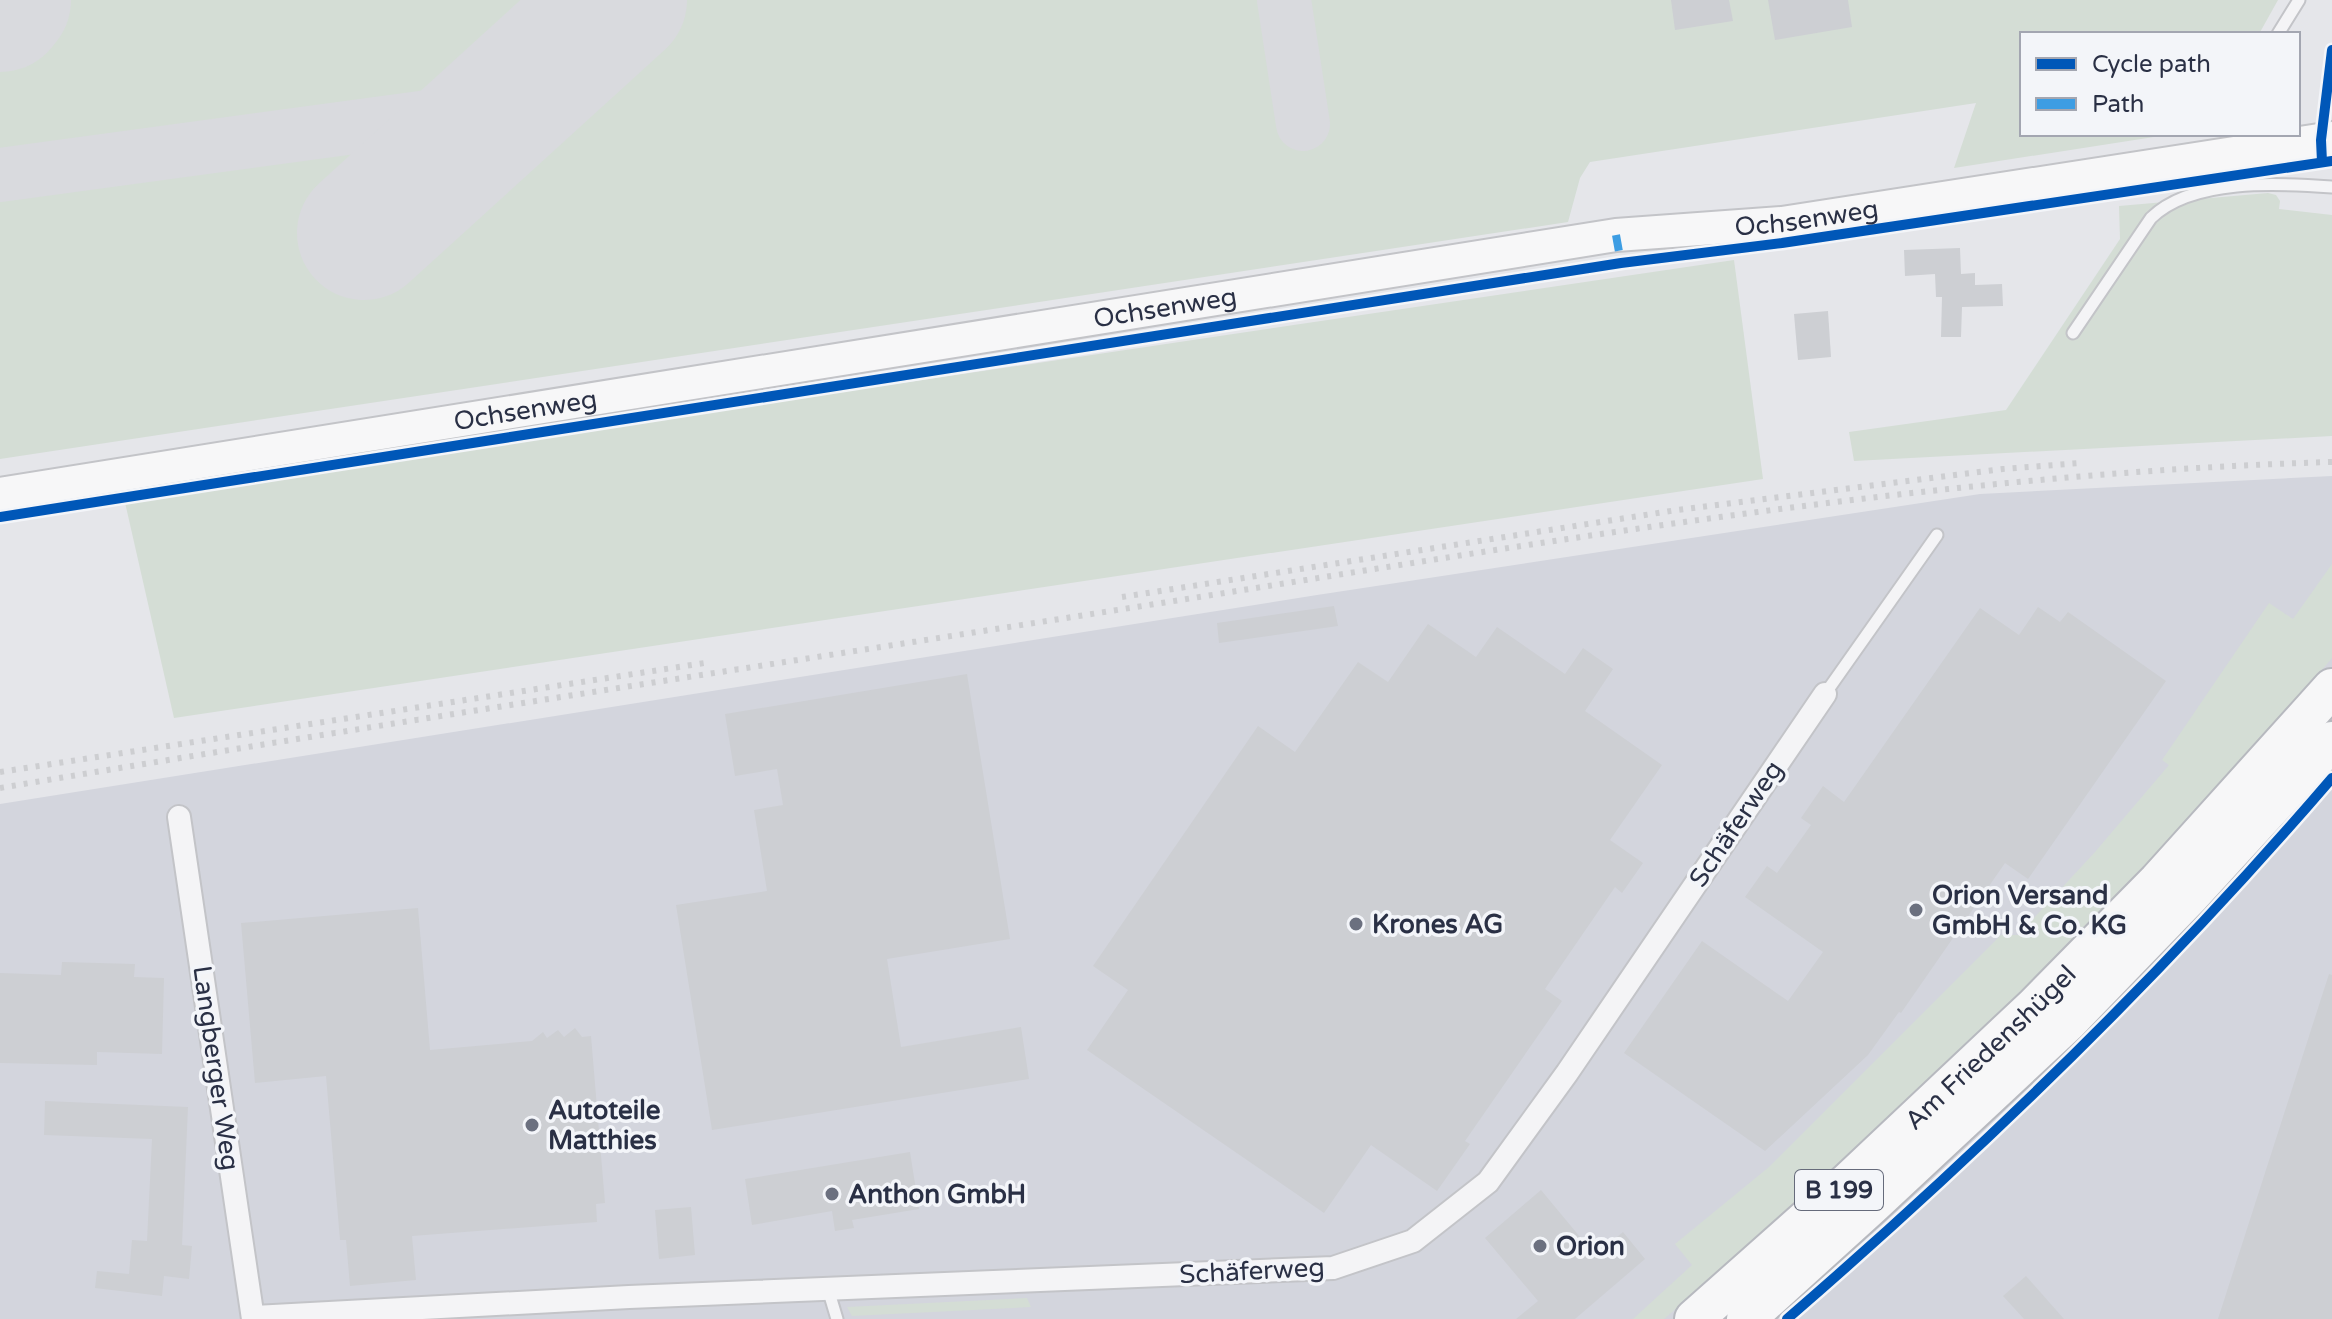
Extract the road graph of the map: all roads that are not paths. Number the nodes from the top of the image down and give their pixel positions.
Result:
1 (2299, 0) edge
2 (2279, 32) edge
3 (2332, 138) edge
4 (2332, 187) edge
5 (2073, 333) dead end
6 (0, 494) edge
7 (1937, 535) dead end
8 (2332, 688) edge
9 (1825, 694) joint
10 (2332, 741) edge
11 (179, 817) dead end
12 (828, 1289) junction
13 (253, 1318) edge
14 (837, 1319) edge
15 (1694, 1319) edge
16 (1746, 1319) edge

1 - 2 lane
3 - 6 main road, Ochsenweg
4 - 5 lane
7 - 9 lane, Schäferweg
8 - 15 highway, Am Friedenshügel / B 199
9 - 12 street, Schäferweg
10 - 16 highway, Am Friedenshügel / B 199
11 - 13 street, Langberger Weg
12 - 13 street, Schäferweg
12 - 14 lane

